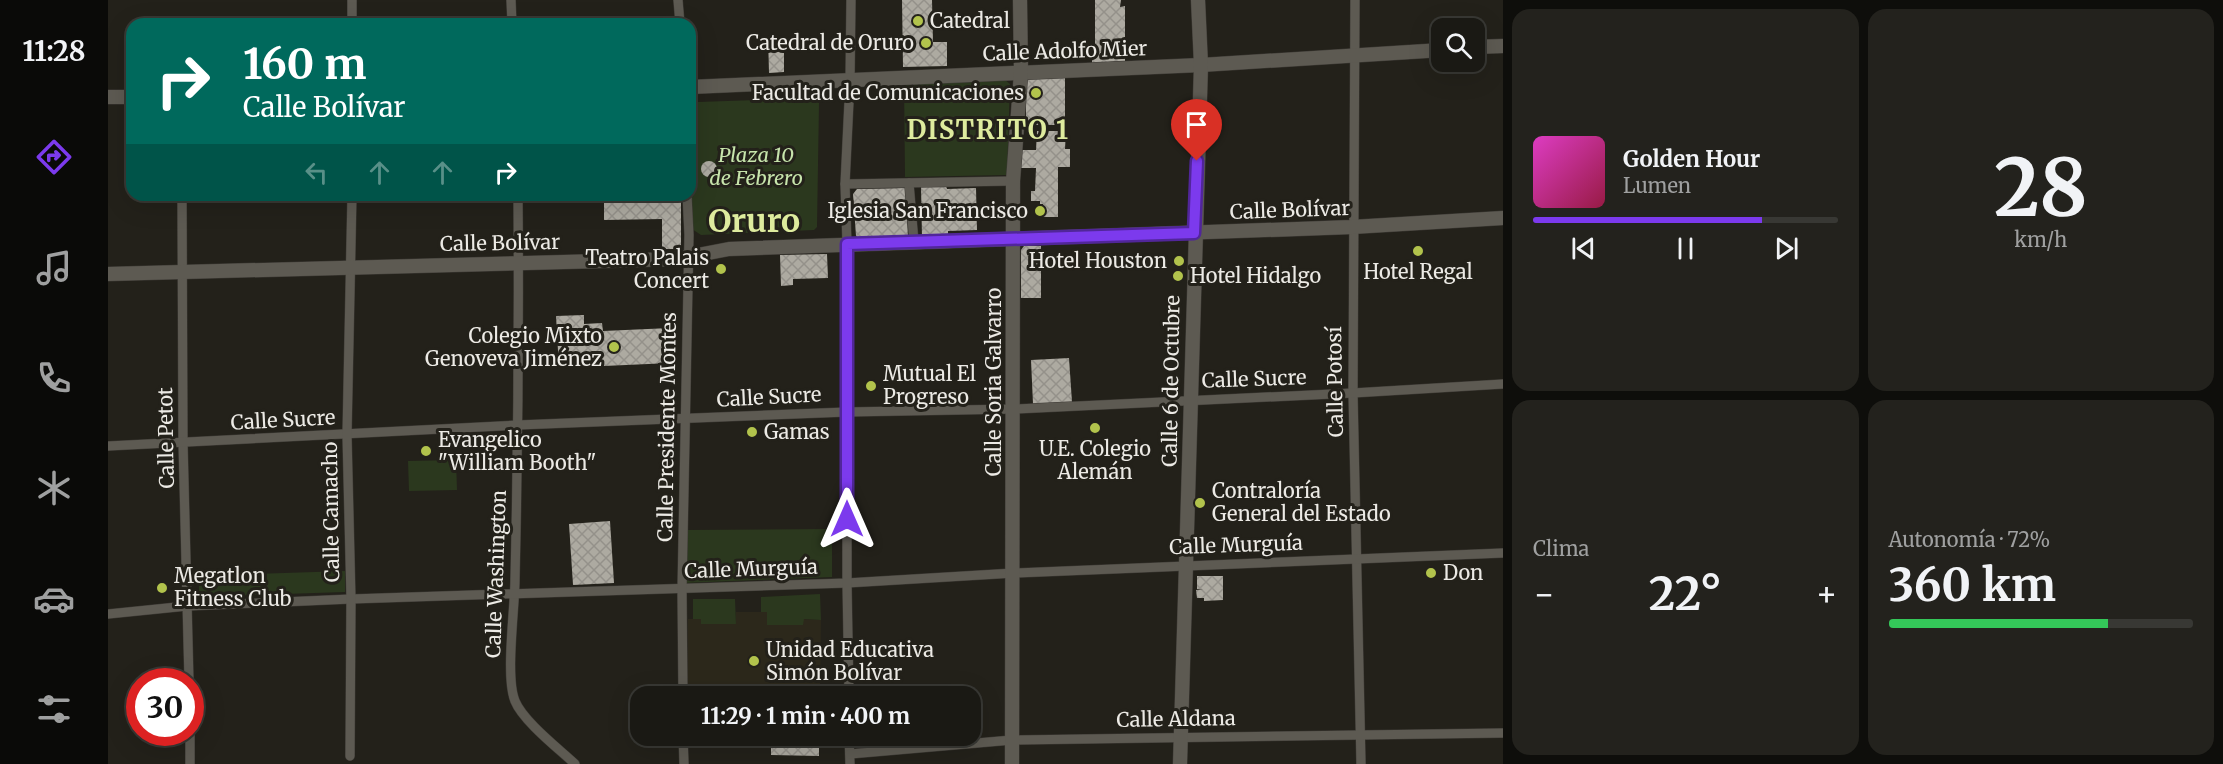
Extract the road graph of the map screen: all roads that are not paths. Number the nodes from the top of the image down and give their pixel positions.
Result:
1 (352, 0) edge
2 (511, 0) edge
3 (678, 0) edge
4 (851, 0) edge
5 (1020, 0) edge
6 (1198, 0) edge
7 (1354, 0) edge
8 (352, 18) edge
9 (512, 18) edge
10 (680, 18) edge
11 (1503, 46) edge
12 (1485, 47) edge
13 (1431, 51) edge
14 (1354, 56) junction
15 (1201, 65) junction
16 (1021, 72) junction
17 (850, 81) junction
18 (696, 87) edge
19 (108, 97) edge
20 (126, 97) edge
21 (1014, 181) junction
22 (909, 183) junction
23 (845, 184) junction
24 (182, 201) edge
25 (352, 201) edge
26 (518, 201) edge
27 (687, 201) edge
28 (1503, 218) edge
29 (1352, 227) junction
30 (1194, 233) junction
31 (1013, 238) junction
32 (914, 242) junction
33 (847, 244) junction
34 (688, 258) junction
35 (518, 262) junction
36 (350, 267) junction
37 (184, 271) junction
38 (108, 274) edge
39 (1503, 384) edge
40 (1353, 393) junction
41 (1189, 400) junction
42 (1014, 409) junction
43 (847, 412) junction
44 (685, 419) junction
45 (518, 425) junction
46 (347, 435) junction
47 (183, 442) junction
48 (108, 446) edge
49 (1503, 553) edge
50 (1356, 559) junction
51 (1186, 565) junction
52 (1014, 573) junction
53 (847, 583) junction
54 (682, 590) junction
55 (515, 593) junction
56 (351, 599) junction
57 (187, 606) junction
58 (108, 614) edge
59 (189, 668) edge
60 (683, 686) edge
61 (849, 686) edge
62 (1503, 732) edge
63 (1360, 735) junction
64 (1180, 737) junction
65 (1012, 740) junction
66 (189, 746) edge
67 (683, 746) edge
68 (350, 756) dead end
69 (850, 759) edge
70 (190, 764) edge
71 (575, 764) edge
72 (684, 764) edge
73 (1012, 764) edge
74 (1180, 764) edge
75 (1361, 764) edge

1 - 8 street
2 - 9 street
3 - 10 street
4 - 17 street
5 - 16 main road, Calle Soria Galvarro
6 - 15 main road, Calle 6 de Octubre
7 - 14 street, Calle Potosí
11 - 12 main road
13 - 14 main road, Calle Adolfo Mier
14 - 15 main road, Calle Adolfo Mier
14 - 29 street, Calle Potosí
15 - 16 main road, Calle Adolfo Mier
15 - 30 main road, Calle 6 de Octubre
16 - 17 main road, Calle Adolfo Mier
16 - 21 main road, Calle Soria Galvarro
17 - 18 main road, Calle Adolfo Mier
17 - 23 street
19 - 20 main road
21 - 22 street
21 - 31 main road, Calle Soria Galvarro
22 - 23 street
22 - 32 street
23 - 33 street
24 - 37 street, Calle Petot
25 - 36 street, Calle Camacho
26 - 35 street, Calle Washington
27 - 34 street, Calle Presidente Montes
28 - 29 main road, Calle Bolívar
29 - 30 main road, Calle Bolívar
29 - 40 street, Calle Potosí
30 - 31 main road, Calle Bolívar
30 - 41 main road, Calle 6 de Octubre
31 - 32 main road, Calle Bolívar
31 - 42 main road, Calle Soria Galvarro
32 - 33 main road, Calle Bolívar
33 - 34 main road, Calle Bolívar
33 - 43 street
34 - 35 main road, Calle Bolívar
34 - 44 street, Calle Presidente Montes
35 - 36 main road, Calle Bolívar
35 - 45 street, Calle Washington
36 - 37 main road, Calle Bolívar
36 - 46 street, Calle Camacho
37 - 38 main road, Calle Bolívar
37 - 47 street, Calle Petot
39 - 40 street, Calle Sucre
40 - 41 street, Calle Sucre
40 - 50 street, Calle Potosí
41 - 42 street, Calle Sucre
41 - 51 main road, Calle 6 de Octubre
42 - 43 street, Calle Sucre
42 - 52 main road, Calle Soria Galvarro
43 - 44 street, Calle Sucre
43 - 53 street
44 - 45 street, Calle Sucre
44 - 54 street, Calle Presidente Montes
45 - 46 street, Calle Sucre
45 - 55 street, Calle Washington
46 - 47 street, Calle Sucre
46 - 56 street, Calle Camacho
47 - 48 street, Calle Sucre
47 - 57 street, Calle Petot
49 - 50 street, Calle Murguía
50 - 51 street, Calle Murguía
50 - 63 street, Calle Potosí
51 - 52 street, Calle Murguía
51 - 64 main road, Calle 6 de Octubre
52 - 53 street, Calle Murguía
52 - 65 main road, Calle Soria Galvarro
53 - 54 street, Calle Murguía
53 - 61 street
54 - 55 street, Calle Murguía
54 - 60 street, Calle Presidente Montes
55 - 56 street, Calle Murguía
55 - 71 street, Calle Washington
56 - 57 street, Calle Murguía
56 - 68 street, Calle Camacho
57 - 58 street, Calle Murguía
57 - 59 street, Calle Petot
62 - 63 street, Calle Aldana
63 - 64 street, Calle Aldana
63 - 75 street, Calle Potosí
64 - 65 street, Calle Aldana
64 - 74 main road, Calle 6 de Octubre
65 - 69 street, Calle Aldana
65 - 73 main road, Calle Soria Galvarro
66 - 70 street
67 - 72 street

